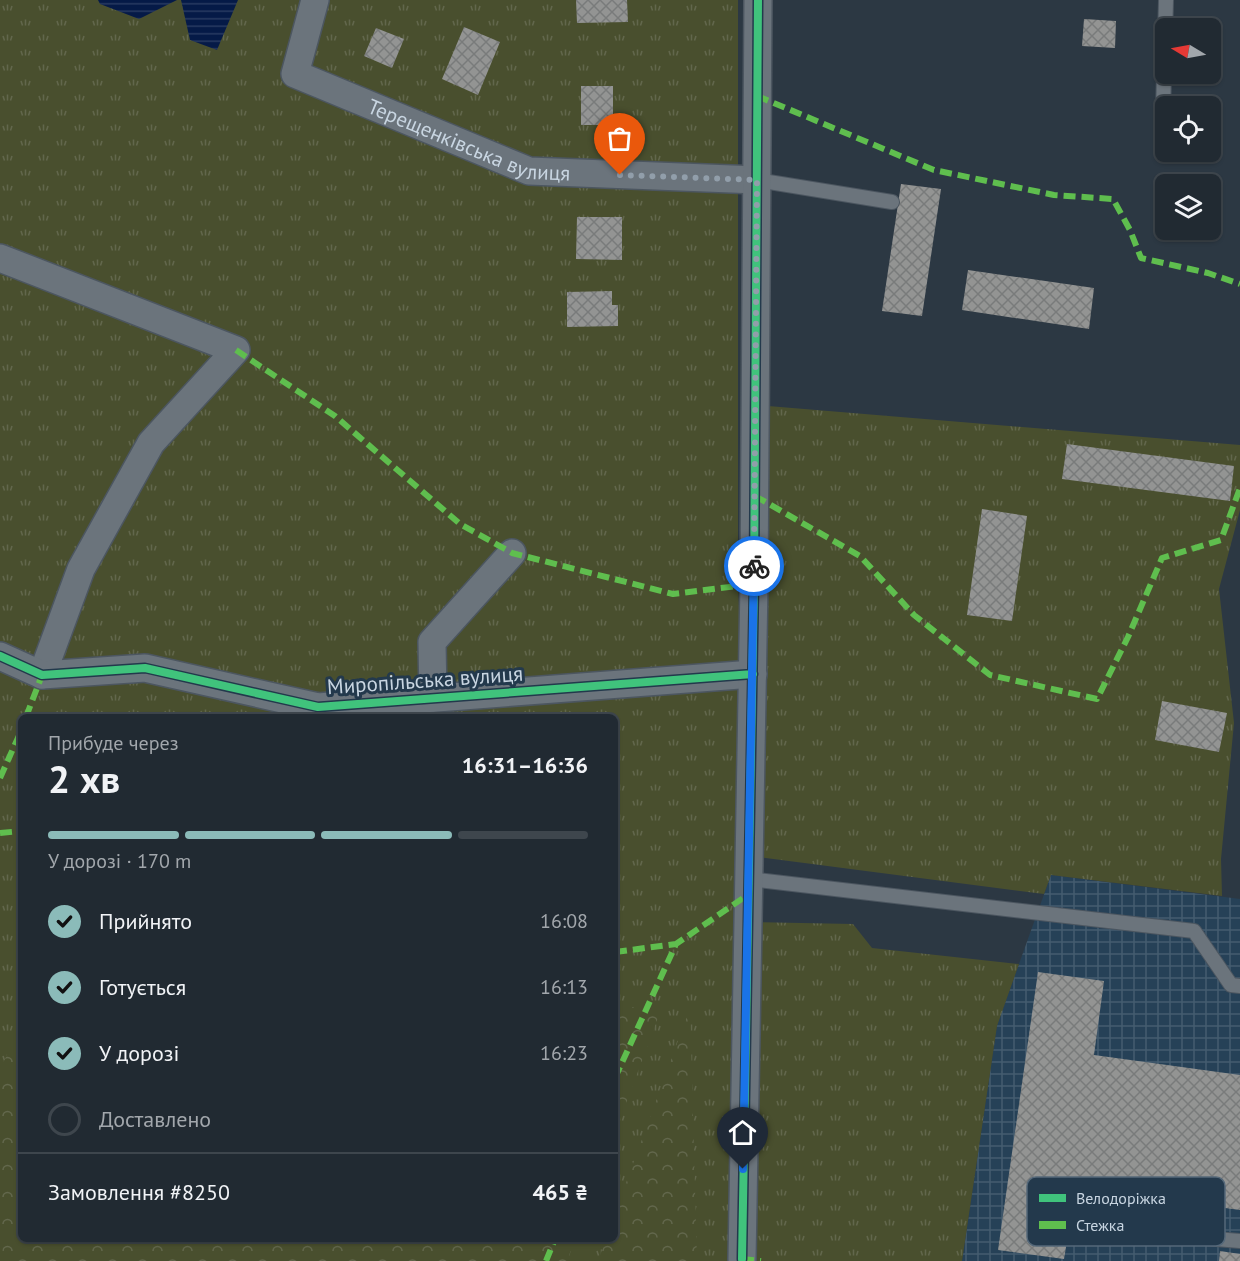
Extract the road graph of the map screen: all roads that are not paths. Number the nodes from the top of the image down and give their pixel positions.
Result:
1 (315, 0) edge
2 (758, 0) edge
3 (1166, 0) edge
4 (1163, 96) edge
5 (757, 180) junction
6 (892, 202) dead end
7 (0, 258) edge
8 (512, 553) dead end
9 (0, 656) edge
10 (753, 674) junction
11 (42, 675) junction
12 (433, 698) junction
13 (749, 879) junction
14 (1240, 986) edge
15 (1225, 1240) edge
16 (1240, 1241) edge
17 (742, 1259) dead end

1 - 5 street, Терещенківська вулиця
2 - 5 street
3 - 4 lane
5 - 6 lane
5 - 10 street
7 - 11 street
8 - 12 street
9 - 11 street, Миропільська вулиця
10 - 12 street, Миропільська вулиця
10 - 13 street
11 - 12 street, Миропільська вулиця
13 - 14 lane
13 - 17 street
15 - 16 lane

